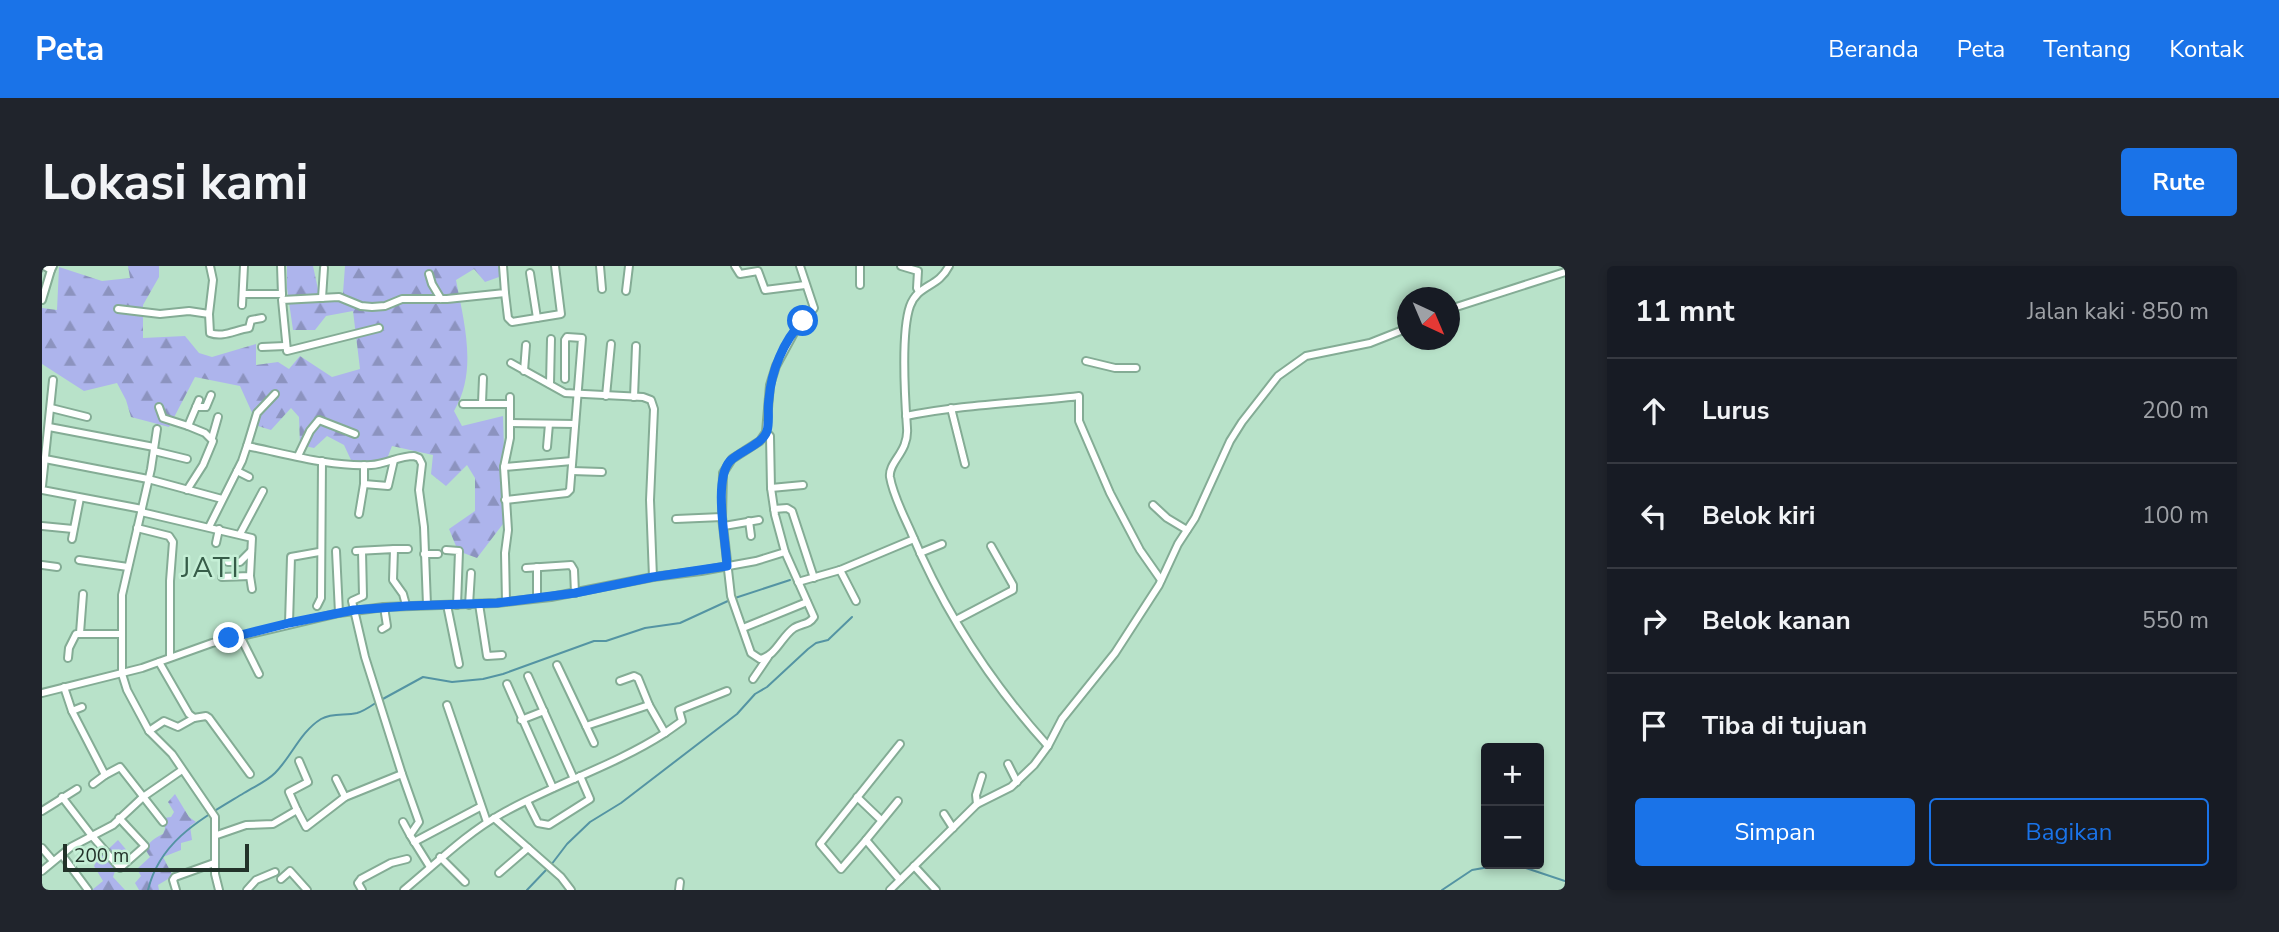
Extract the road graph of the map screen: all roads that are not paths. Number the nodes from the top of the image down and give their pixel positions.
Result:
1 (44, 266) edge
2 (210, 266) edge
3 (244, 266) edge
4 (281, 266) edge
5 (503, 266) edge
6 (555, 266) edge
7 (600, 266) edge
8 (629, 266) edge
9 (735, 266) edge
10 (800, 266) edge
11 (860, 266) edge
12 (901, 266) edge
13 (949, 266) edge
14 (52, 268) edge
15 (324, 268) dead end
16 (1565, 272) edge
17 (530, 273) dead end
18 (429, 274) dead end
19 (805, 285) junction
20 (860, 285) dead end
21 (602, 289) dead end
22 (626, 291) dead end
23 (505, 292) junction
24 (919, 292) junction
25 (244, 294) junction
26 (282, 297) junction
27 (322, 298) junction
28 (441, 299) junction
29 (42, 300) edge
30 (242, 305) dead end
31 (1460, 306) edge
32 (118, 309) dead end
33 (209, 314) junction
34 (262, 318) dead end
35 (537, 318) junction
36 (379, 328) dead end
37 (1397, 332) edge
38 (551, 340) dead end
39 (611, 344) dead end
40 (526, 345) dead end
41 (285, 346) junction
42 (636, 346) dead end
43 (262, 347) dead end
44 (1086, 361) dead end
45 (511, 363) dead end
46 (1136, 368) dead end
47 (524, 371) junction
48 (483, 378) dead end
49 (565, 379) dead end
50 (53, 380) dead end
51 (550, 384) junction
52 (275, 394) dead end
53 (211, 395) dead end
54 (578, 395) junction
55 (606, 396) junction
56 (634, 397) junction
57 (482, 403) junction
58 (463, 404) dead end
59 (159, 407) dead end
60 (51, 408) junction
61 (951, 408) junction
62 (906, 416) junction
63 (87, 417) dead end
64 (218, 417) dead end
65 (47, 423) edge
66 (510, 423) junction
67 (549, 424) junction
68 (575, 424) junction
69 (188, 426) junction
70 (157, 429) dead end
71 (766, 432) junction
72 (355, 434) dead end
73 (212, 438) junction
74 (247, 446) junction
75 (547, 447) dead end
76 (154, 449) junction
77 (298, 456) junction
78 (45, 459) junction
79 (187, 459) dead end
80 (394, 460) junction
81 (322, 461) junction
82 (572, 461) junction
83 (965, 464) dead end
84 (364, 465) junction
85 (504, 467) junction
86 (237, 471) junction
87 (572, 471) junction
88 (602, 472) dead end
89 (249, 477) dead end
90 (148, 479) junction
91 (364, 484) junction
92 (803, 485) dead end
93 (42, 488) edge
94 (771, 488) junction
95 (187, 490) junction
96 (263, 491) dead end
97 (80, 498) junction
98 (222, 499) junction
99 (505, 500) junction
100 (1153, 505) dead end
101 (774, 509) junction
102 (141, 510) junction
103 (359, 514) dead end
104 (722, 517) junction
105 (676, 519) dead end
106 (758, 520) dead end
107 (749, 521) junction
108 (42, 526) edge
109 (724, 526) junction
110 (209, 527) junction
111 (137, 528) junction
112 (73, 529) junction
113 (219, 529) junction
114 (1187, 530) junction
115 (240, 534) junction
116 (751, 536) dead end
117 (914, 539) junction
118 (72, 540) dead end
119 (216, 543) dead end
120 (942, 544) dead end
121 (991, 546) dead end
122 (394, 549) junction
123 (408, 549) dead end
124 (446, 550) dead end
125 (251, 551) junction
126 (336, 551) dead end
127 (319, 552) junction
128 (785, 552) junction
129 (920, 553) junction
130 (424, 554) junction
131 (438, 554) dead end
132 (79, 560) dead end
133 (228, 562) dead end
134 (42, 565) edge
135 (727, 566) junction
136 (57, 567) dead end
137 (128, 567) junction
138 (537, 567) junction
139 (526, 568) dead end
140 (840, 570) junction
141 (471, 573) dead end
142 (250, 576) junction
143 (222, 577) dead end
144 (653, 577) junction
145 (814, 578) junction
146 (1161, 580) junction
147 (798, 582) junction
148 (251, 589) dead end
149 (575, 593) junction
150 (83, 594) dead end
151 (537, 598) junction
152 (856, 601) dead end
153 (506, 602) junction
154 (807, 602) junction
155 (447, 604) junction
156 (480, 604) junction
157 (427, 605) junction
158 (457, 605) junction
159 (469, 605) junction
160 (317, 606) dead end
161 (406, 606) junction
162 (384, 607) junction
163 (354, 610) junction
164 (339, 613) junction
165 (956, 620) junction
166 (289, 623) junction
167 (743, 628) junction
168 (382, 629) dead end
169 (80, 633) junction
170 (122, 634) junction
171 (240, 636) junction
172 (502, 655) dead end
173 (769, 656) junction
174 (170, 657) junction
175 (68, 658) dead end
176 (159, 662) junction
177 (459, 664) dead end
178 (557, 665) dead end
179 (122, 674) junction
180 (259, 674) dead end
181 (528, 676) dead end
182 (753, 679) dead end
183 (620, 681) dead end
184 (507, 684) dead end
185 (64, 687) junction
186 (727, 691) dead end
187 (42, 693) edge
188 (447, 705) dead end
189 (649, 705) junction
190 (82, 707) dead end
191 (72, 711) junction
192 (544, 711) junction
193 (194, 718) junction
194 (521, 720) junction
195 (586, 726) junction
196 (149, 731) junction
197 (665, 733) junction
198 (594, 743) dead end
199 (900, 744) dead end
200 (1048, 746) junction
201 (299, 761) dead end
202 (1008, 764) dead end
203 (182, 770) junction
204 (250, 774) dead end
205 (402, 774) junction
206 (105, 775) junction
207 (982, 776) dead end
208 (577, 777) junction
209 (336, 779) dead end
210 (1017, 782) junction
211 (93, 784) dead end
212 (553, 788) junction
213 (77, 789) dead end
214 (62, 797) junction
215 (143, 797) junction
216 (345, 797) junction
217 (857, 797) junction
218 (527, 801) junction
219 (898, 801) dead end
220 (977, 804) junction
221 (480, 807) junction
222 (297, 810) junction
223 (42, 811) edge
224 (944, 814) dead end
225 (119, 818) junction
226 (490, 820) junction
227 (881, 820) junction
228 (163, 822) dead end
229 (403, 822) dead end
230 (953, 828) junction
231 (217, 835) junction
232 (92, 836) junction
233 (412, 839) junction
234 (866, 840) junction
235 (42, 848) edge
236 (527, 848) junction
237 (62, 855) junction
238 (440, 857) junction
239 (407, 859) dead end
240 (53, 861) junction
241 (214, 863) junction
242 (914, 866) junction
243 (430, 867) junction
244 (42, 871) edge
245 (275, 872) dead end
246 (499, 873) dead end
247 (281, 879) dead end
248 (900, 880) junction
249 (465, 882) dead end
250 (88, 890) edge
251 (176, 890) edge
252 (219, 890) edge
253 (247, 890) edge
254 (307, 890) edge
255 (362, 890) edge
256 (404, 890) edge
257 (571, 890) edge
258 (890, 890) edge
259 (936, 890) edge

1 - 14 street
2 - 33 street
3 - 25 street
4 - 26 street
5 - 23 street
6 - 35 street
7 - 21 street
8 - 22 street
9 - 19 street
10 - 19 street
11 - 20 street
12 - 24 street
13 - 24 street
14 - 29 street
15 - 27 street
16 - 31 street
17 - 35 street
18 - 28 street
19 - 71 street
23 - 28 street
23 - 35 street
24 - 62 street
25 - 26 street
25 - 30 street
26 - 27 street
26 - 41 street
27 - 28 street
32 - 33 street
33 - 34 street
36 - 41 street
37 - 114 street
38 - 51 street
39 - 55 street
40 - 47 street
41 - 43 street
42 - 56 street
44 - 46 street
45 - 47 street
47 - 51 street
48 - 57 street
49 - 54 street
50 - 60 street
51 - 54 street
52 - 74 street
53 - 69 street
54 - 55 street
54 - 68 street
55 - 56 street
56 - 144 street
57 - 58 street
57 - 66 street
59 - 69 street
60 - 63 street
60 - 65 street
61 - 62 street
61 - 83 street
61 - 146 street
62 - 117 street
64 - 73 street
65 - 76 street
65 - 78 street
66 - 67 street
66 - 85 street
67 - 68 street
67 - 75 street
68 - 82 street
69 - 73 street
70 - 76 street
71 - 94 street
71 - 104 street
72 - 77 street
73 - 95 street
74 - 77 street
74 - 86 street
76 - 79 street
76 - 90 street
77 - 81 street
78 - 90 street
78 - 93 street
80 - 84 street
80 - 91 street
80 - 130 street
81 - 84 street
81 - 127 street
82 - 85 street
82 - 87 street
84 - 91 street
85 - 99 street
86 - 89 street
86 - 98 street
87 - 88 street
87 - 99 street
90 - 95 street
90 - 102 street
91 - 103 street
92 - 94 street
93 - 97 street
94 - 101 street
95 - 98 street
96 - 115 street
97 - 102 street
97 - 112 street
98 - 110 street
99 - 153 street
100 - 114 street
101 - 128 street
101 - 145 street
102 - 110 street
102 - 111 street
104 - 105 street
104 - 109 street
106 - 107 street
107 - 109 street
107 - 116 street
108 - 112 street
109 - 135 street
110 - 113 street
111 - 137 street
111 - 174 street
112 - 118 street
113 - 115 street
113 - 119 street
114 - 146 street
115 - 125 street
117 - 129 street
117 - 140 street
120 - 129 street
121 - 165 street
122 - 123 street
122 - 161 street
122 - 163 street
124 - 158 street
125 - 133 street
125 - 142 street
126 - 164 street
127 - 160 street
127 - 166 street
128 - 135 street
128 - 147 street
129 - 165 street
130 - 131 street
130 - 157 street
132 - 137 street
134 - 136 street
135 - 144 street
135 - 167 street
137 - 170 street
138 - 139 street
138 - 149 street
138 - 151 street
140 - 145 street
140 - 152 street
141 - 159 street
142 - 143 street
142 - 148 street
144 - 149 street
145 - 147 street
146 - 200 street
147 - 154 street
149 - 151 street
150 - 169 street
151 - 153 street
153 - 156 street
154 - 167 street
154 - 173 street
155 - 157 street
155 - 158 street
155 - 177 street
156 - 159 street
156 - 172 street
157 - 161 street
158 - 159 street
161 - 162 street
162 - 163 street
162 - 168 street
163 - 164 street
163 - 205 street
164 - 166 street
165 - 200 street
166 - 171 street
167 - 173 street
169 - 170 street
169 - 175 street
170 - 179 street
171 - 174 street
171 - 180 street
173 - 182 street
174 - 176 street
176 - 179 street
176 - 193 street
178 - 195 street
179 - 185 street
179 - 196 street
181 - 192 street
183 - 189 street
184 - 194 street
185 - 187 street
185 - 191 street
186 - 197 street
188 - 221 street
189 - 195 street
189 - 197 street
190 - 191 street
191 - 206 street
192 - 194 street
192 - 208 street
193 - 196 street
193 - 204 street
194 - 212 street
195 - 198 street
196 - 203 street
197 - 208 street
199 - 217 street
200 - 210 street
201 - 222 street
202 - 210 street
203 - 215 street
203 - 231 street
205 - 216 street
205 - 233 street
206 - 211 street
206 - 215 street
207 - 220 street
208 - 212 street
208 - 218 street
209 - 216 street
210 - 220 street
212 - 218 street
213 - 214 street
214 - 223 street
214 - 232 street
215 - 225 street
215 - 228 street
216 - 222 street
217 - 227 street
217 - 234 street
218 - 226 street
219 - 227 street
220 - 230 street
221 - 226 street
221 - 233 street
222 - 231 street
224 - 230 street
225 - 232 street
225 - 232 street
226 - 236 street
226 - 238 street
227 - 234 street
229 - 233 street
230 - 242 street
231 - 241 street
232 - 237 street
233 - 243 street
234 - 248 street
235 - 240 street
236 - 246 street
236 - 257 street
237 - 240 street
237 - 250 street
238 - 243 street
238 - 249 street
239 - 255 street
240 - 244 street
241 - 251 street
241 - 252 street
242 - 248 street
242 - 259 street
243 - 256 street
245 - 253 street
247 - 254 street
248 - 258 street

